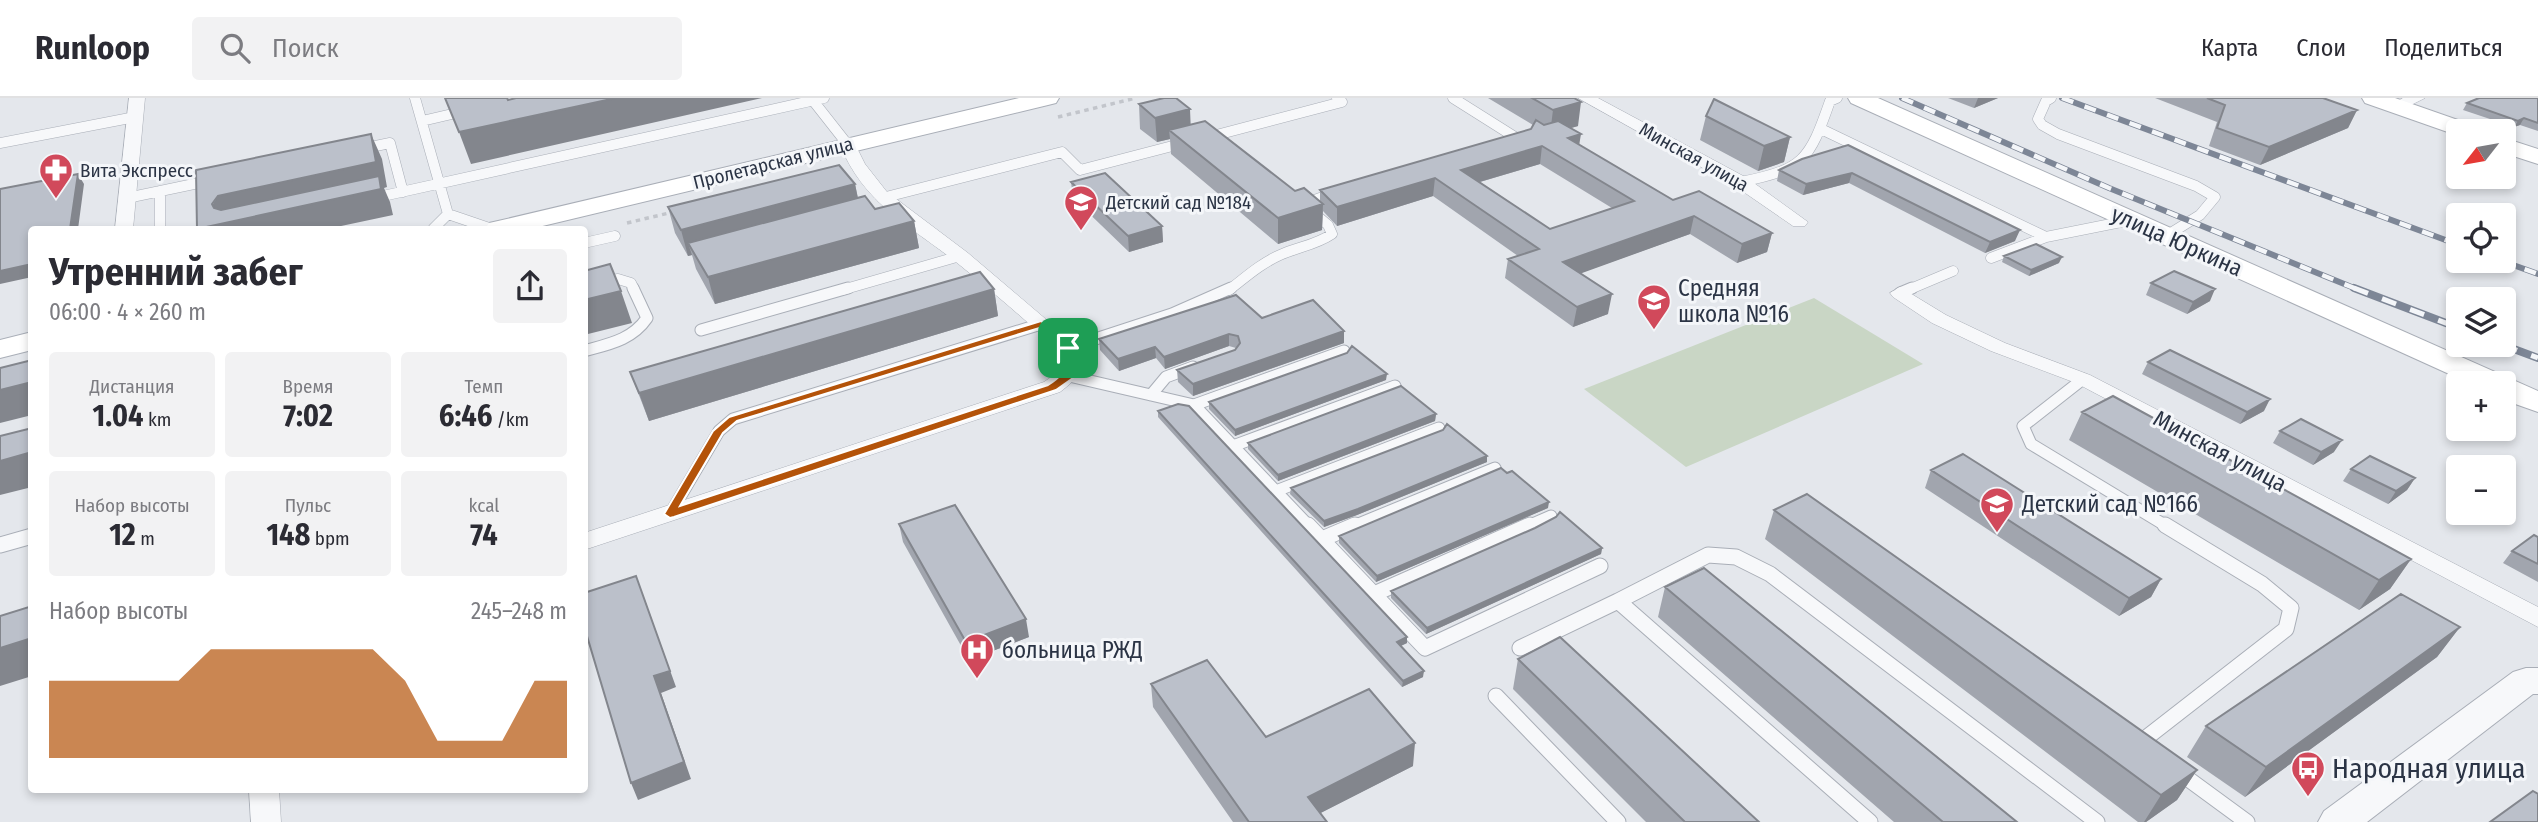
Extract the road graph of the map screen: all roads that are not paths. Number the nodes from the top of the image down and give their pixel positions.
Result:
1 (137, 98) edge
2 (415, 98) edge
3 (824, 98) edge
4 (1048, 98) edge
5 (1337, 98) edge
6 (1452, 98) edge
7 (1586, 98) edge
8 (1837, 98) edge
9 (1859, 98) edge
10 (2050, 98) edge
11 (2373, 98) edge
12 (812, 99) edge
13 (2407, 102) edge
14 (452, 114) edge
15 (135, 117) junction
16 (422, 121) junction
17 (2446, 121) edge
18 (643, 125) dead end
19 (1821, 128) junction
20 (650, 136) junction
21 (0, 143) edge
22 (1505, 143) edge
23 (848, 145) junction
24 (2516, 149) edge
25 (349, 152) edge
26 (2538, 157) edge
27 (227, 177) edge
28 (1741, 182) junction
29 (440, 183) junction
30 (1348, 189) edge
31 (160, 191) junction
32 (403, 191) junction
33 (127, 198) junction
34 (363, 200) edge
35 (885, 206) junction
36 (448, 214) junction
37 (2131, 220) junction
38 (1799, 222) dead end
39 (124, 226) edge
40 (160, 226) edge
41 (436, 226) edge
42 (483, 226) edge
43 (529, 226) edge
44 (615, 236) dead end
45 (2166, 236) junction
46 (2046, 237) junction
47 (588, 242) edge
48 (960, 256) junction
49 (1991, 258) dead end
50 (1953, 271) dead end
51 (588, 283) edge
52 (1899, 293) joint
53 (1041, 324) junction
54 (701, 330) dead end
55 (28, 342) edge
56 (0, 348) edge
57 (1068, 348) junction
58 (588, 350) edge
59 (1344, 351) edge
60 (1206, 363) edge
61 (2467, 371) edge
62 (1069, 376) junction
63 (2083, 379) junction
64 (1395, 386) edge
65 (2516, 393) edge
66 (1151, 395) junction
67 (2538, 403) edge
68 (1194, 405) junction
69 (1439, 428) edge
70 (1233, 446) junction
71 (1495, 468) edge
72 (1276, 492) junction
73 (670, 514) junction
74 (1551, 516) edge
75 (28, 537) edge
76 (1322, 539) junction
77 (588, 541) edge
78 (0, 545) edge
79 (1601, 566) dead end
80 (1374, 594) junction
81 (1618, 601) junction
82 (2538, 618) edge
83 (1520, 648) dead end
84 (2538, 681) edge
85 (1496, 696) dead end
86 (264, 793) edge
87 (266, 822) edge
88 (1618, 822) edge
89 (1870, 822) edge
90 (2097, 822) edge
91 (2247, 822) edge
92 (2340, 822) edge

1 - 15 street
2 - 16 lane
3 - 12 lane
4 - 23 main road, Пролетарская улица
5 - 35 lane
6 - 22 lane
7 - 28 street, Минская улица
8 - 19 lane
9 - 37 main road, улица Юркина
10 - 45 lane
11 - 13 main road
12 - 20 lane
12 - 23 lane
13 - 17 main road
14 - 16 lane
15 - 21 lane
15 - 33 street
16 - 29 lane
18 - 20 lane
19 - 28 lane
19 - 46 lane
20 - 29 lane
23 - 35 street
23 - 43 main road, Пролетарская улица
24 - 26 main road
25 - 32 lane
27 - 31 lane
28 - 38 street, Минская улица
29 - 32 lane
29 - 36 lane
30 - 57 lane
31 - 33 lane
31 - 40 lane
32 - 34 lane
33 - 39 street
35 - 48 street
36 - 41 lane
36 - 42 lane
37 - 45 main road, улица Юркина
37 - 46 lane
44 - 47 lane
45 - 61 main road, улица Юркина
46 - 49 lane
48 - 53 street
48 - 54 lane
50 - 52 lane
51 - 58 lane
52 - 63 street, Минская улица
53 - 57 street
53 - 73 lane
55 - 56 main road
57 - 62 street
59 - 68 lane
60 - 66 lane
62 - 66 lane
62 - 73 street
63 - 82 street, Минская улица
63 - 91 lane
64 - 70 lane
65 - 67 main road
66 - 68 lane
68 - 70 lane
69 - 72 lane
70 - 72 lane
71 - 76 lane
72 - 76 lane
73 - 77 street
74 - 80 lane
75 - 78 lane
76 - 80 lane
79 - 80 lane
81 - 83 lane
81 - 89 lane
81 - 90 lane
84 - 92 street
85 - 88 lane
86 - 87 street

